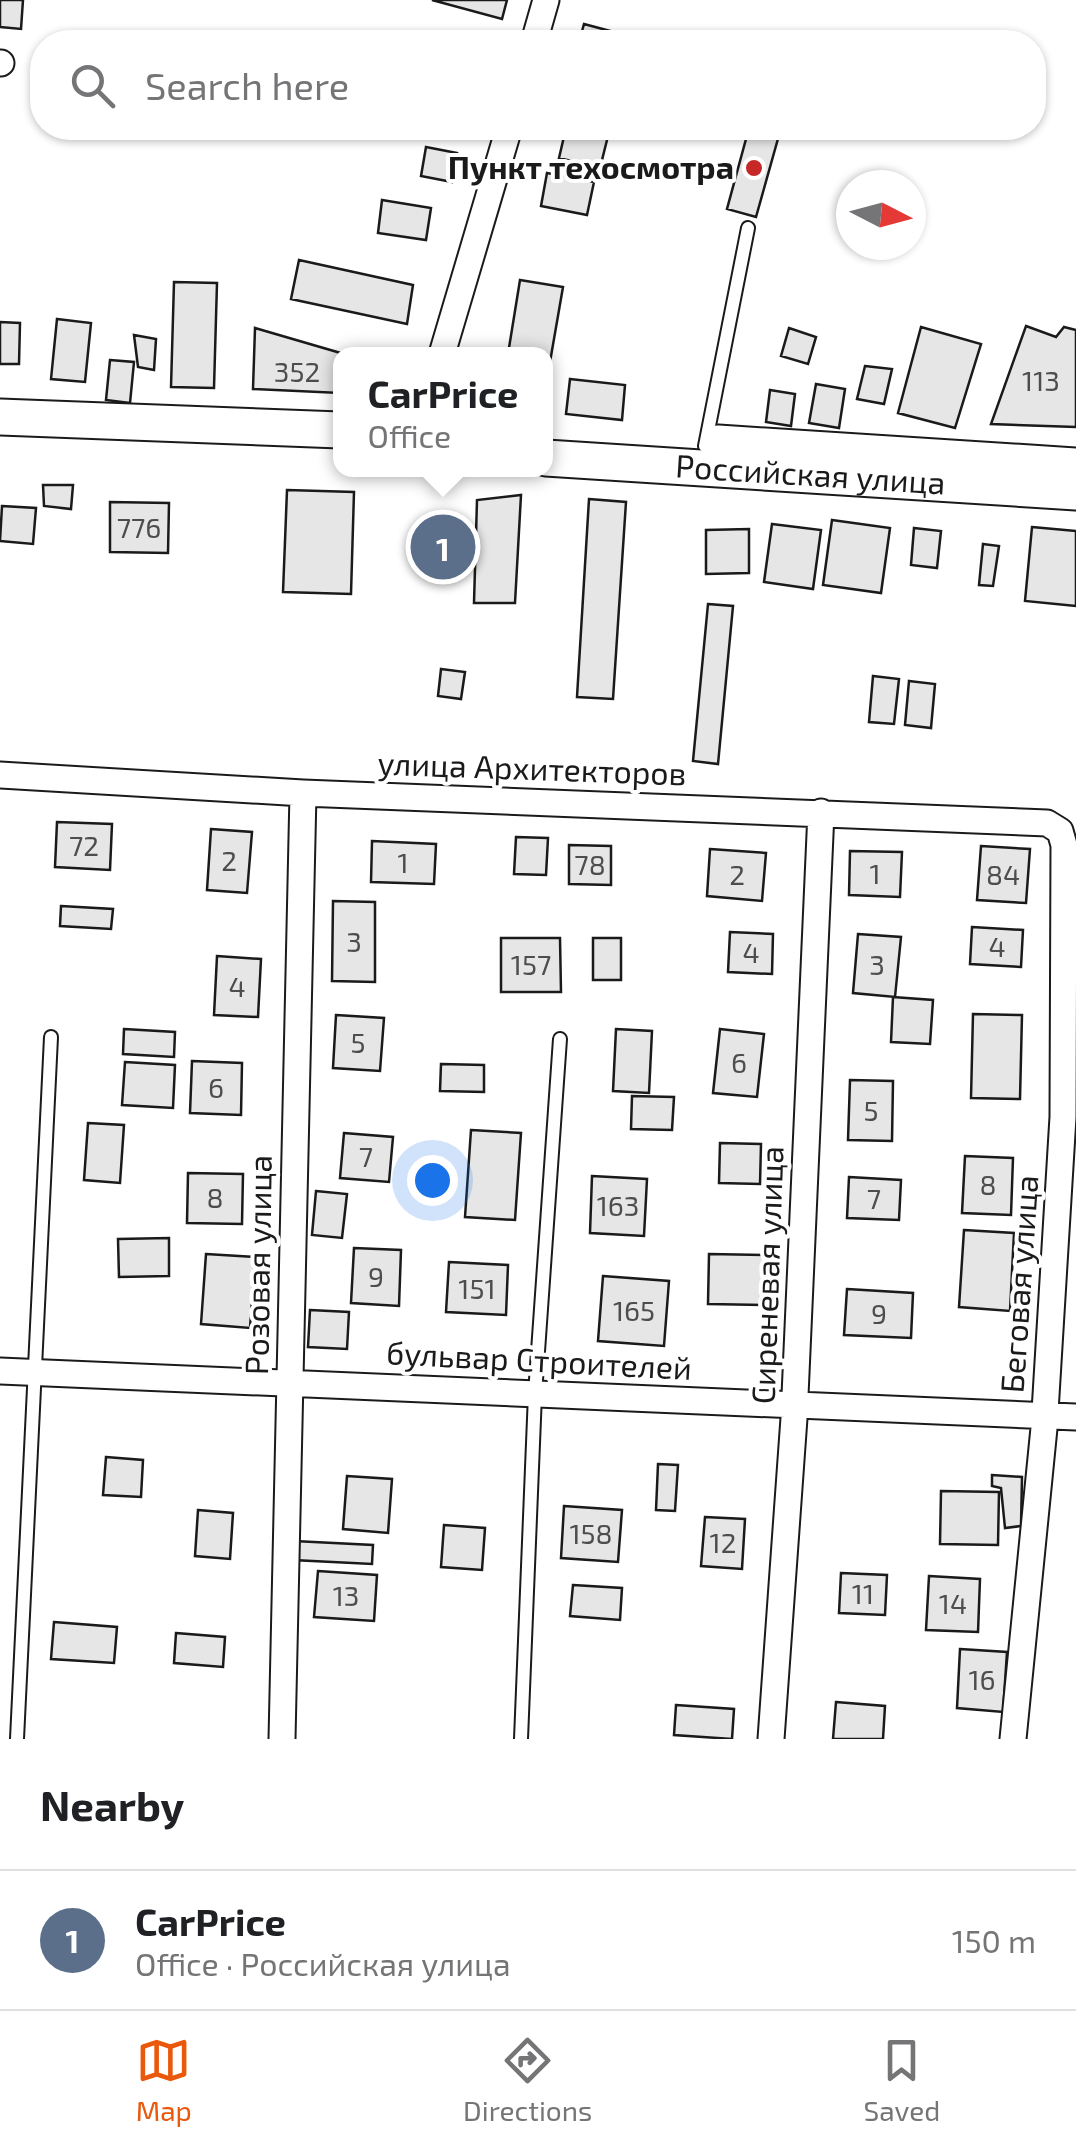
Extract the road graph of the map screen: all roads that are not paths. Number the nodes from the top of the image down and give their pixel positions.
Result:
1 (546, 0) edge
2 (537, 30) edge
3 (505, 140) edge
4 (748, 228) dead end
5 (444, 347) edge
6 (0, 417) edge
7 (333, 430) edge
8 (0, 436) edge
9 (553, 439) edge
10 (333, 449) edge
11 (704, 455) junction
12 (553, 458) edge
13 (1076, 466) edge
14 (1076, 492) edge
15 (0, 775) edge
16 (303, 794) junction
17 (820, 812) junction
18 (1060, 831) joint
19 (51, 1037) dead end
20 (560, 1039) dead end
21 (0, 1370) edge
22 (34, 1372) junction
23 (289, 1383) junction
24 (535, 1394) junction
25 (794, 1405) junction
26 (1044, 1416) junction
27 (1076, 1418) edge
28 (17, 1739) edge
29 (282, 1739) edge
30 (521, 1739) edge
31 (772, 1739) edge
32 (1013, 1739) edge

1 - 2 street
3 - 5 street
4 - 11 lane
6 - 7 main road
8 - 10 main road
9 - 11 main road, Российская улица
11 - 12 main road, Российская улица
11 - 13 main road, Российская улица
11 - 14 main road, Российская улица
15 - 16 street, улица Архитекторов
16 - 17 street, улица Архитекторов
16 - 23 street, Розовая улица
17 - 18 street, улица Архитекторов
17 - 25 street, Сиреневая улица
18 - 26 street, Беговая улица
19 - 22 lane
20 - 24 lane
21 - 22 street, бульвар Строителей
22 - 23 street, бульвар Строителей
22 - 28 lane
23 - 24 street, бульвар Строителей
23 - 29 street, Розовая улица
24 - 25 street, бульвар Строителей
24 - 30 lane
25 - 26 street, бульвар Строителей
25 - 31 street, Сиреневая улица
26 - 27 street, бульвар Строителей
26 - 32 street, Беговая улица

